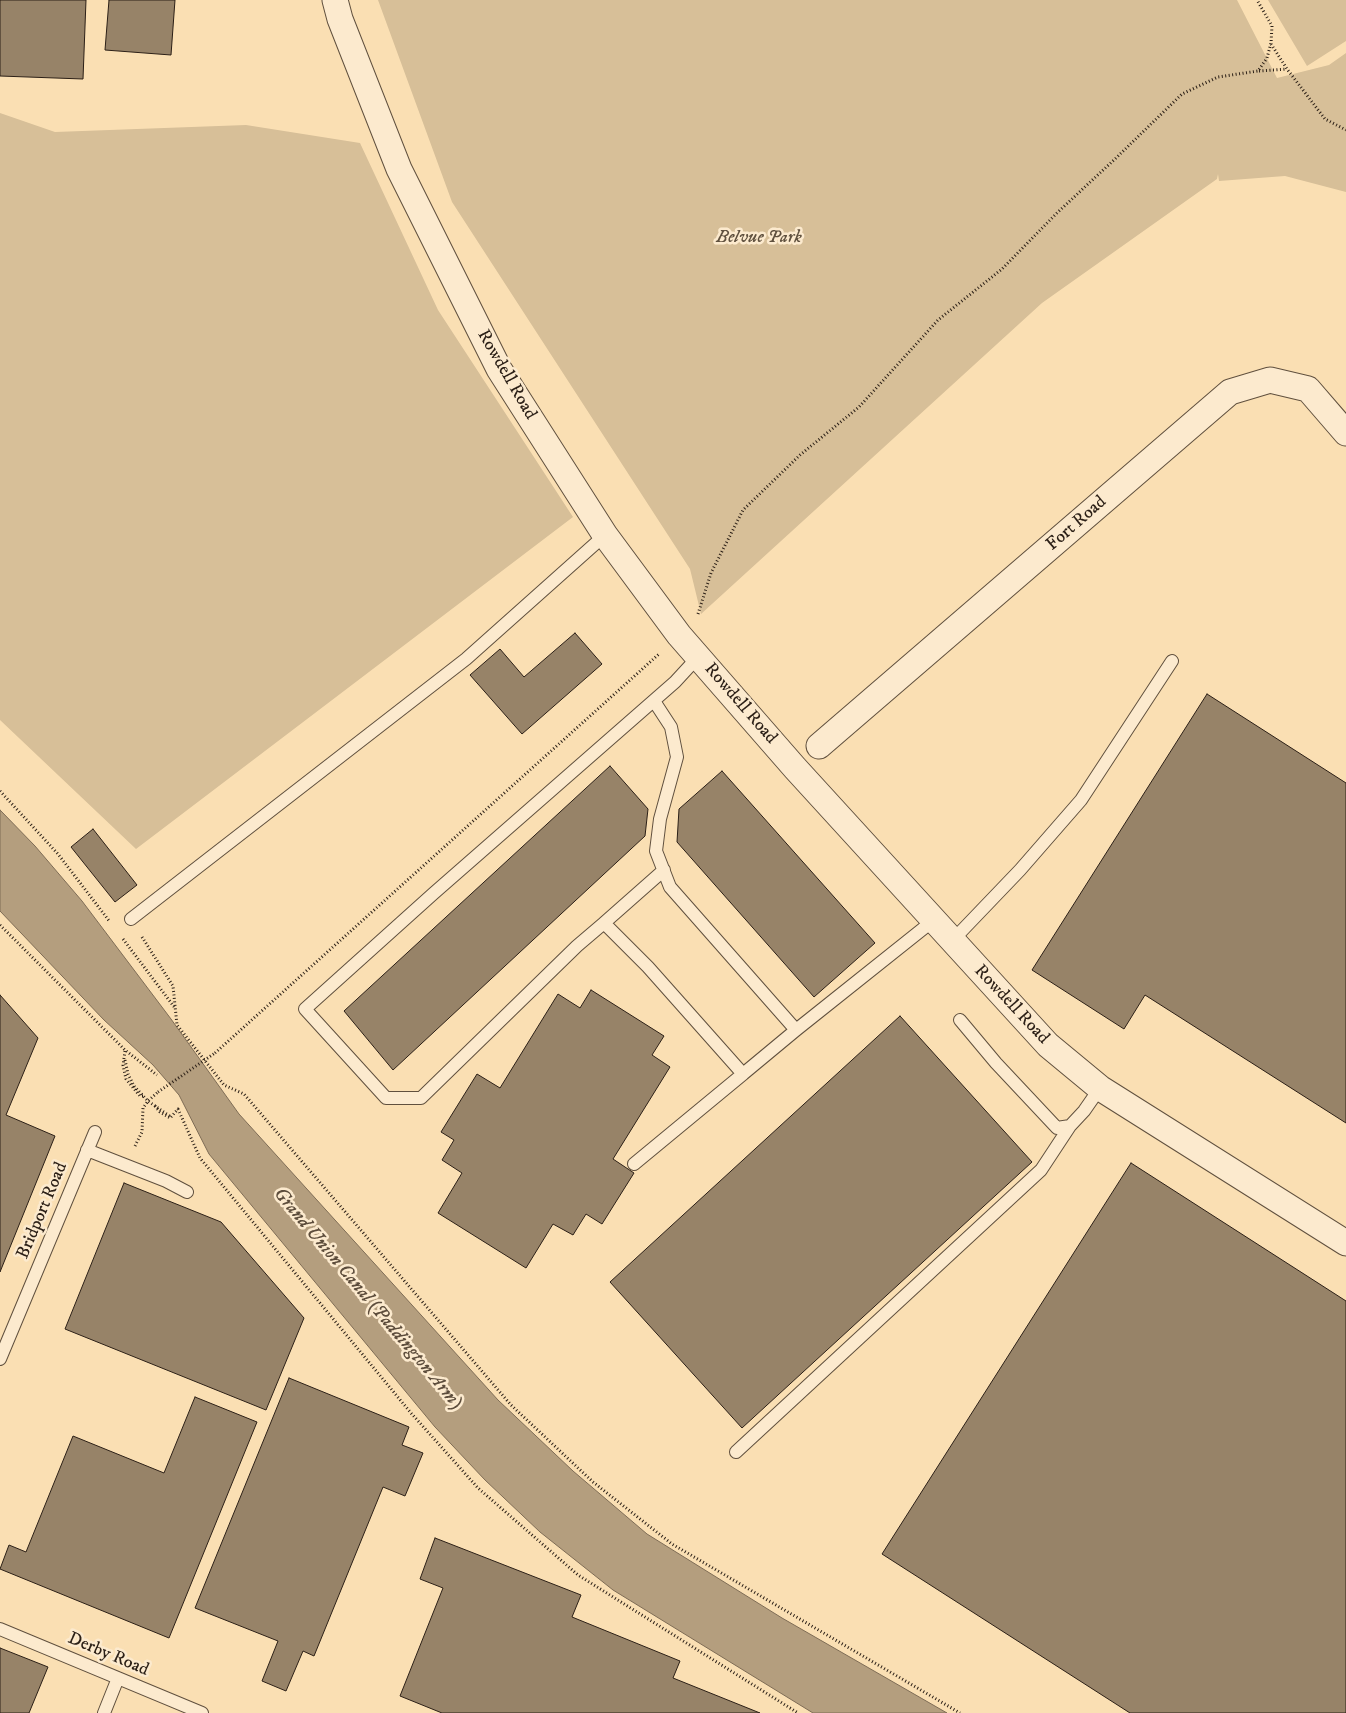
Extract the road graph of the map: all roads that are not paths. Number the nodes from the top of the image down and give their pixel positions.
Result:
1 (335, 0) edge
2 (1346, 433) edge
3 (605, 535) junction
4 (698, 657) junction
5 (1172, 661) dead end
6 (654, 701) junction
7 (819, 746) dead end
8 (664, 870) junction
9 (131, 920) road end
10 (934, 920) junction
11 (604, 923) junction
12 (952, 941) junction
13 (960, 1020) dead end
14 (796, 1030) junction
15 (743, 1074) junction
16 (1100, 1088) junction
17 (1070, 1126) junction
18 (95, 1132) dead end
19 (87, 1150) junction
20 (634, 1164) dead end
21 (187, 1192) dead end
22 (1346, 1243) edge
23 (0, 1359) edge
24 (736, 1452) dead end
25 (0, 1629) edge
26 (118, 1678) junction
27 (104, 1713) edge
28 (202, 1713) edge

1 - 3 street, Rowdell Road
2 - 7 street, Fort Road
3 - 4 street, Rowdell Road
3 - 9 lane
4 - 6 lane
4 - 10 street, Rowdell Road
5 - 12 lane
6 - 8 lane
6 - 11 lane
8 - 11 lane
8 - 14 lane
10 - 12 street, Rowdell Road
10 - 14 lane
11 - 15 lane
12 - 16 street, Rowdell Road
13 - 17 lane
14 - 15 lane
15 - 20 lane
16 - 17 lane
16 - 22 street, Rowdell Road
17 - 24 lane
18 - 19 lane, Bridport Road
19 - 21 lane
19 - 23 lane, Bridport Road
25 - 26 lane, Derby Road
26 - 27 lane
26 - 28 lane, Derby Road

